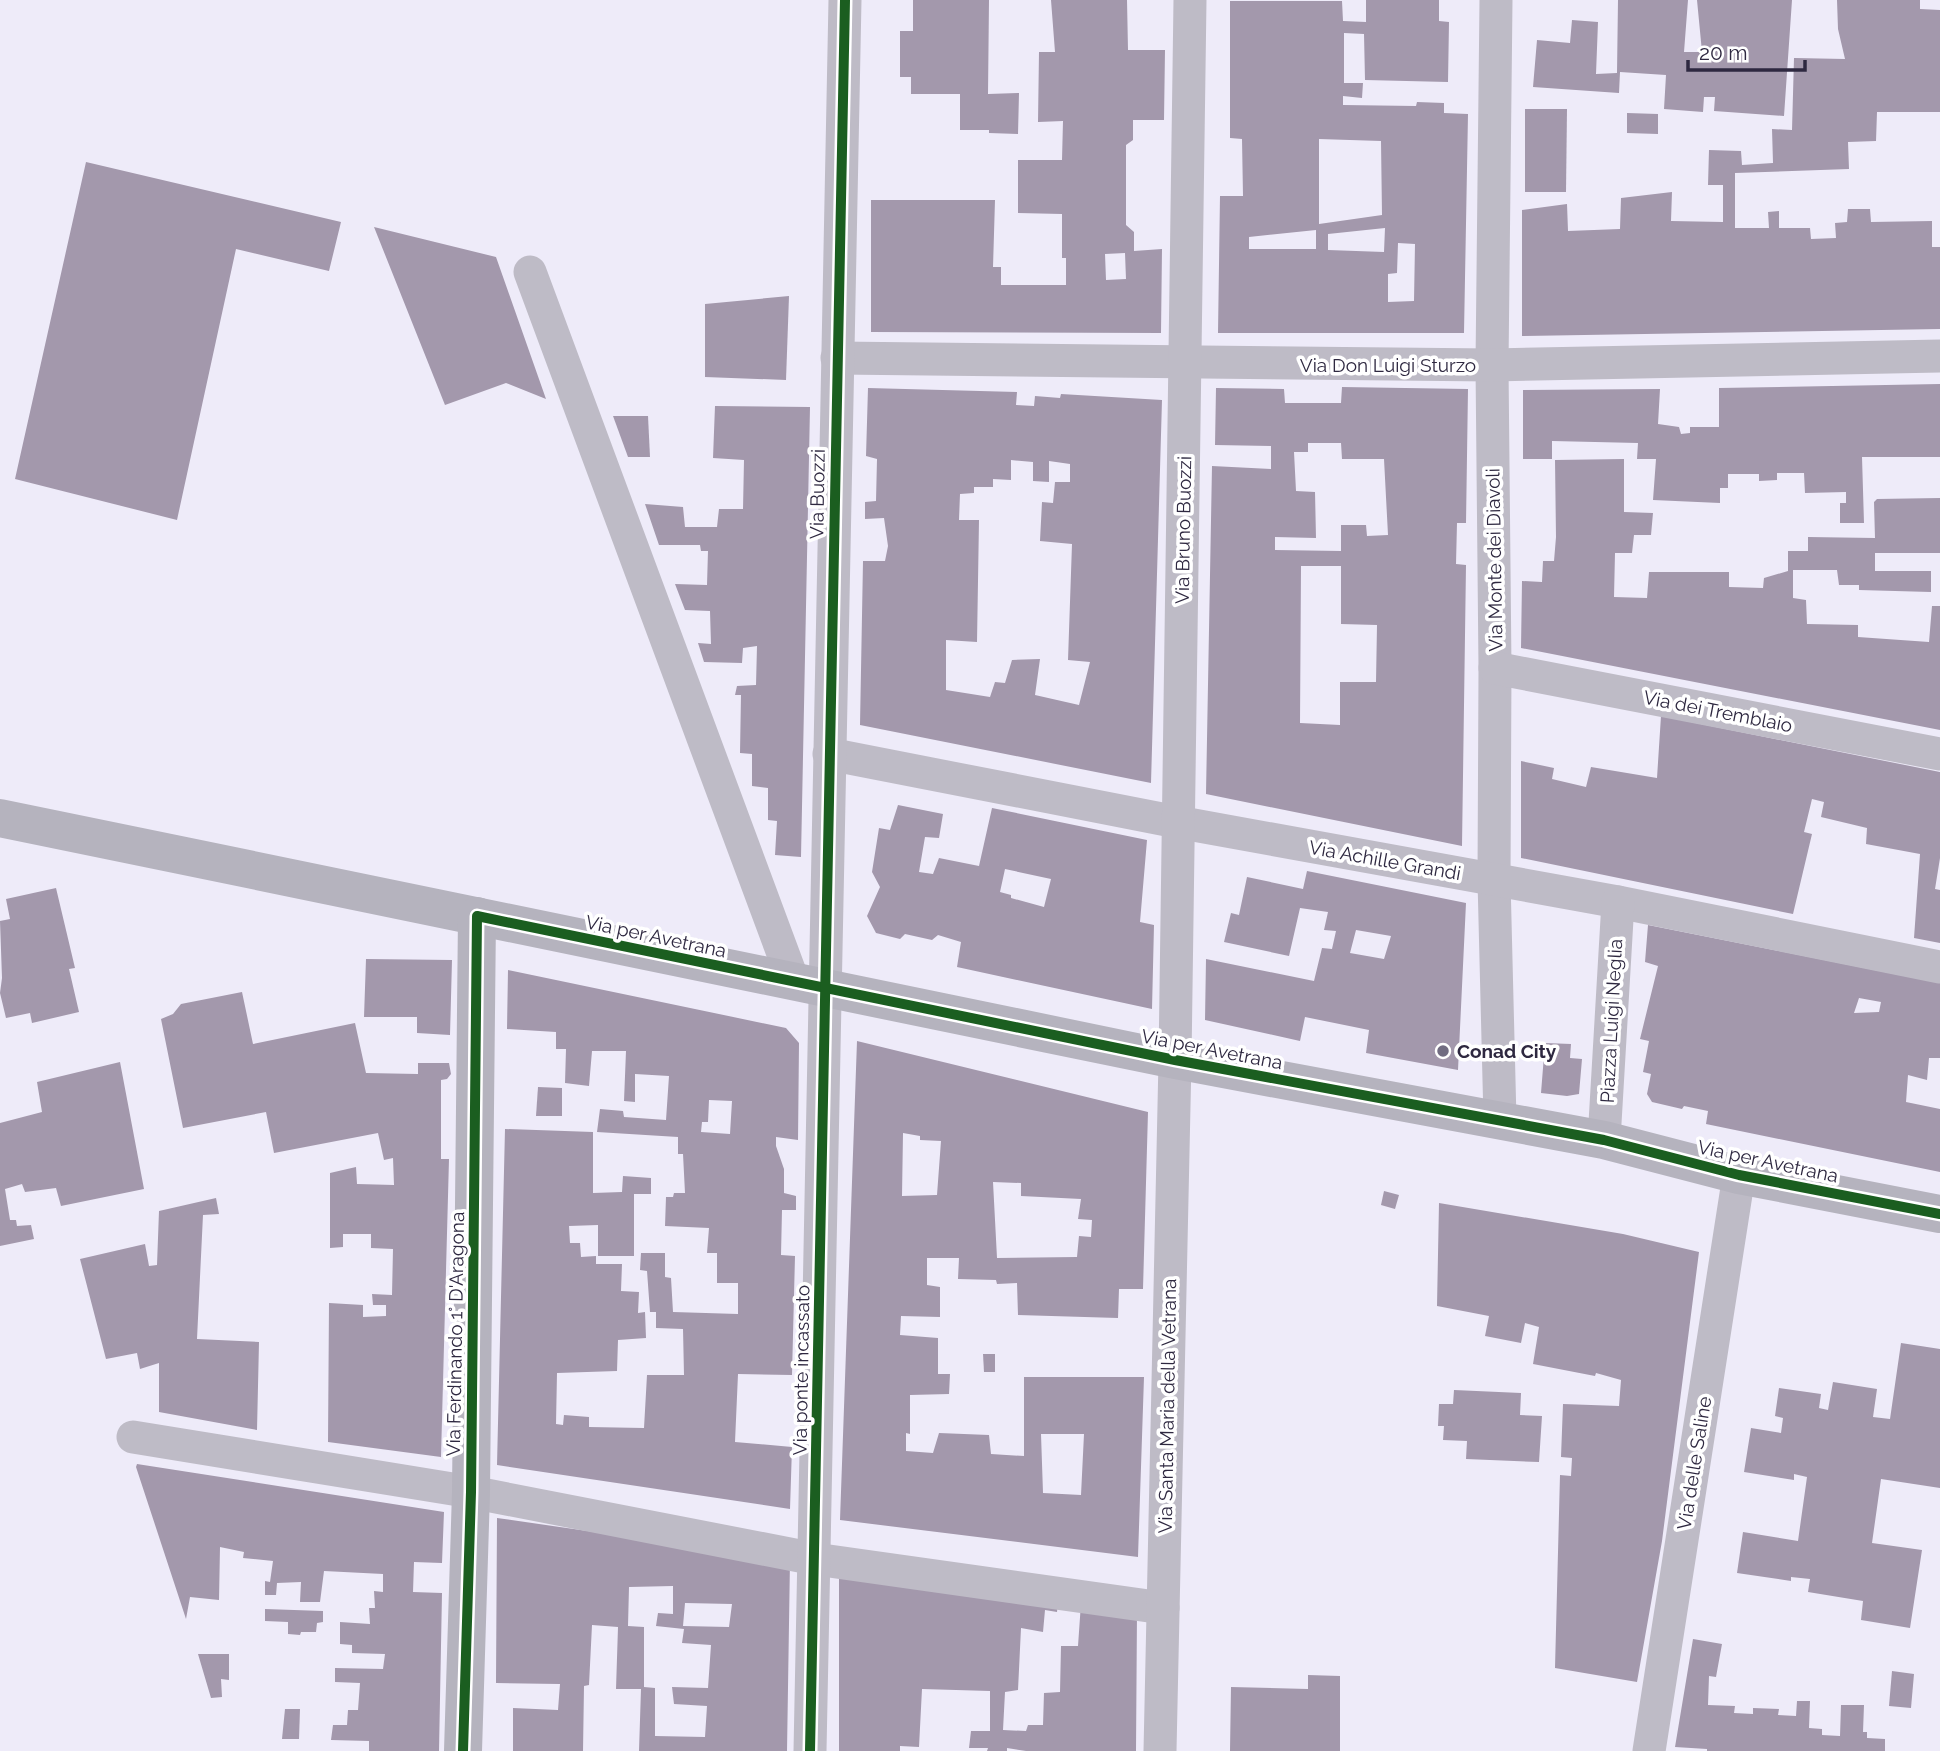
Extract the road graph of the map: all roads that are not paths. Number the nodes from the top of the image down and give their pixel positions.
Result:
1 (845, 0) edge
2 (1190, 0) edge
3 (1496, 0) edge
4 (530, 272) dead end
5 (1940, 356) edge
6 (837, 358) junction
7 (1186, 363) junction
8 (1492, 365) junction
9 (1495, 668) junction
10 (830, 754) junction
11 (1940, 754) edge
12 (0, 818) edge
13 (1177, 822) junction
14 (1494, 880) junction
15 (1618, 902) junction
16 (477, 916) junction
17 (1940, 967) edge
18 (810, 986) junction
19 (1175, 1060) junction
20 (1500, 1120) junction
21 (1604, 1140) junction
22 (1739, 1175) junction
23 (1940, 1214) edge
24 (133, 1437) dead end
25 (471, 1492) junction
26 (815, 1559) junction
27 (1163, 1608) junction
28 (463, 1751) edge
29 (810, 1751) edge
30 (1160, 1751) edge
31 (1649, 1751) edge

1 - 6 street, Via Buozzi
2 - 7 street, Via Bruno Buozzi
3 - 8 street, Via Monte dei Diavoli
4 - 18 street
5 - 8 street, Via Don Luigi Sturzo
6 - 7 street, Via Don Luigi Sturzo
6 - 10 street, Via Buozzi
7 - 8 street, Via Don Luigi Sturzo
7 - 13 street, Via Bruno Buozzi
8 - 9 street, Via Monte dei Diavoli
9 - 11 street, Via dei Tremblaio
9 - 14 street, Via Monte dei Diavoli
10 - 13 street, Via Achille Grandi
10 - 18 street, Via Buozzi
12 - 16 street, Via per Avetrana
13 - 14 street, Via Achille Grandi
13 - 19 street, Via Bruno Buozzi
14 - 15 street, Via Achille Grandi
14 - 20 street, Via Monte dei Diavoli
15 - 17 street, Via Achille Grandi
15 - 21 street, Piazza Luigi Neglia
16 - 18 street, Via per Avetrana
16 - 25 street, Via Ferdinando 1° D'Aragona
18 - 19 street, Via per Avetrana
18 - 26 street, Via ponte incassato
19 - 20 street, Via per Avetrana
19 - 27 street, Via Santa Maria della Vetrana
20 - 21 street, Via per Avetrana
21 - 22 street, Via per Avetrana
22 - 23 street, Via per Avetrana
22 - 31 street, Via delle Saline
24 - 25 street
25 - 26 street
25 - 28 street, Via Ferdinando 1° D'Aragona
26 - 27 street
26 - 29 street, Via ponte incassato
27 - 30 street, Via Santa Maria della Vetrana

